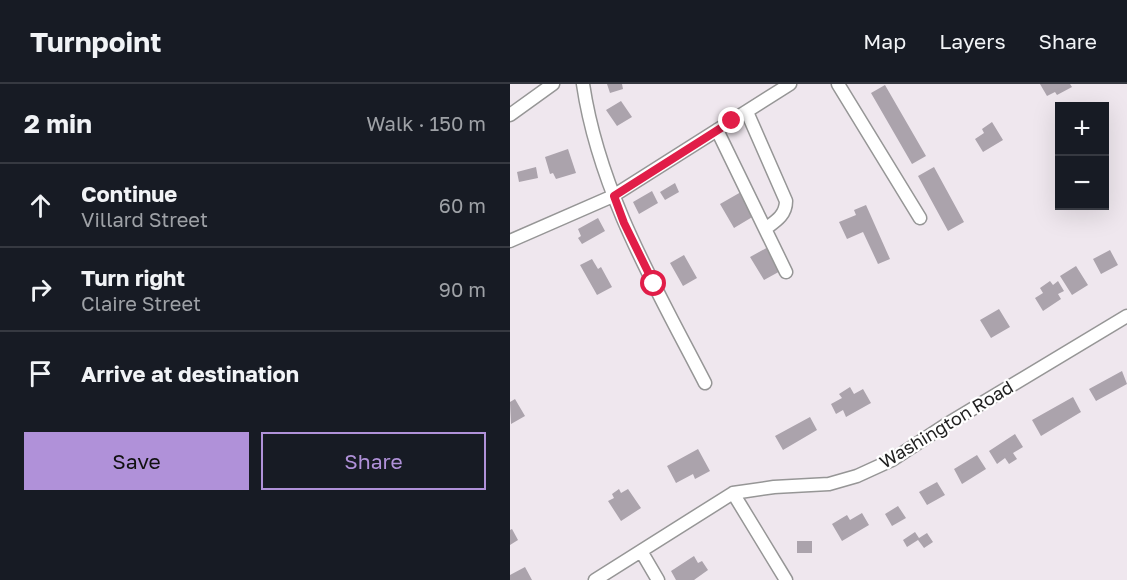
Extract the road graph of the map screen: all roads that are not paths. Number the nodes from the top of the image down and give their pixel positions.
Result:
1 (553, 84) edge
2 (583, 84) edge
3 (790, 84) edge
4 (838, 84) edge
5 (747, 112) junction
6 (510, 115) edge
7 (717, 130) junction
8 (614, 196) junction
9 (920, 218) dead end
10 (765, 229) junction
11 (510, 241) edge
12 (786, 272) dead end
13 (1127, 316) edge
14 (705, 383) dead end
15 (733, 493) junction
16 (641, 551) junction
17 (596, 580) edge
18 (658, 580) edge
19 (786, 580) edge

1 - 6 street
2 - 8 street
3 - 5 street
4 - 9 street
5 - 7 street
5 - 10 street
7 - 8 street
7 - 10 street
8 - 11 street
8 - 14 street
10 - 12 street
13 - 15 street, Washington Road
15 - 16 street, Washington Road
15 - 19 street
16 - 17 street, Washington Road
16 - 18 street

